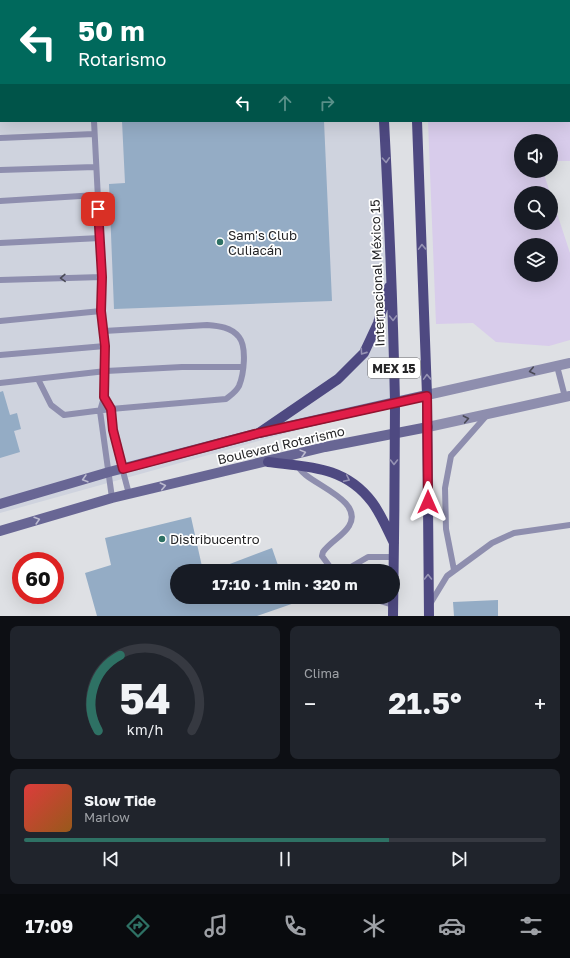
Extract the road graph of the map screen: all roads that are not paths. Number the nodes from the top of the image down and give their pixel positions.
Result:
1 (94, 122) edge
2 (384, 122) edge
3 (417, 122) edge
4 (94, 134) junction
5 (0, 138) edge
6 (95, 167) junction
7 (0, 170) edge
8 (97, 195) junction
9 (0, 201) edge
10 (100, 238) junction
11 (0, 243) edge
12 (102, 277) junction
13 (392, 277) junction
14 (0, 280) edge
15 (101, 311) junction
16 (0, 321) edge
17 (104, 331) junction
18 (105, 346) junction
19 (0, 354) edge
20 (570, 363) edge
21 (557, 366) junction
22 (243, 367) junction
23 (106, 371) junction
24 (38, 379) junction
25 (0, 383) edge
26 (427, 396) junction
27 (104, 397) junction
28 (567, 397) edge
29 (395, 403) junction
30 (111, 409) junction
31 (100, 411) junction
32 (487, 415) junction
33 (428, 426) junction
34 (259, 433) junction
35 (394, 433) junction
36 (268, 462) junction
37 (298, 466) junction
38 (123, 469) junction
39 (109, 472) junction
40 (129, 494) junction
41 (112, 498) junction
42 (0, 504) edge
43 (570, 525) edge
44 (0, 531) edge
45 (395, 544) junction
46 (394, 557) junction
47 (328, 564) edge
48 (356, 564) edge
49 (454, 570) junction
50 (390, 604) edge
51 (393, 605) junction
52 (429, 611) edge
53 (393, 616) edge

1 - 4 lane
2 -> 13 main road, Internacional México 15 / MEX 15
26 -> 3 main road, MEX 15
4 - 5 lane
4 - 6 lane
6 - 7 lane
6 - 8 lane
8 - 9 lane
8 - 10 lane
10 - 11 lane
10 - 12 lane
12 -> 14 lane
12 - 15 lane
13 -> 29 main road, Internacional México 15 / MEX 15
13 -> 34 main road
15 - 16 lane
15 - 17 lane
17 - 18 lane
17 - 22 lane
18 - 19 lane
18 - 23 lane
20 - 21 street
21 -> 26 street
21 - 28 lane
22 - 23 lane
22 - 30 lane
23 - 24 lane
23 - 27 lane
24 - 25 lane
24 - 31 lane
26 - 29 street, Boulevard Rotarismo
26 - 33 main road, MEX 15
27 - 30 lane
27 - 31 lane
28 - 32 street, Boulevard Rotarismo
29 - 34 street, Boulevard Rotarismo
29 - 35 main road, Internacional México 15 / MEX 15
30 - 31 lane
30 - 38 lane
31 - 39 lane
33 -> 32 street, Boulevard Rotarismo
32 - 49 lane
33 - 35 street, Boulevard Rotarismo
52 -> 33 main road, MEX 15
34 - 38 street, Boulevard Rotarismo
36 -> 35 street, Boulevard Rotarismo
35 -> 45 main road, Internacional México 15 / MEX 15
36 - 37 main road
40 -> 36 street, Boulevard Rotarismo
37 -> 45 main road
37 - 47 lane
38 - 39 street, Boulevard Rotarismo
38 - 40 lane
39 - 41 lane
39 -> 42 street, Boulevard Rotarismo
40 - 41 street, Boulevard Rotarismo
44 -> 41 street, Boulevard Rotarismo
43 - 49 lane
45 - 46 main road, Internacional México 15 / MEX 15
46 - 48 lane
46 - 51 main road, Internacional México 15 / MEX 15
49 - 52 lane
50 - 51 lane
51 - 53 main road, Internacional México 15 / MEX 15

